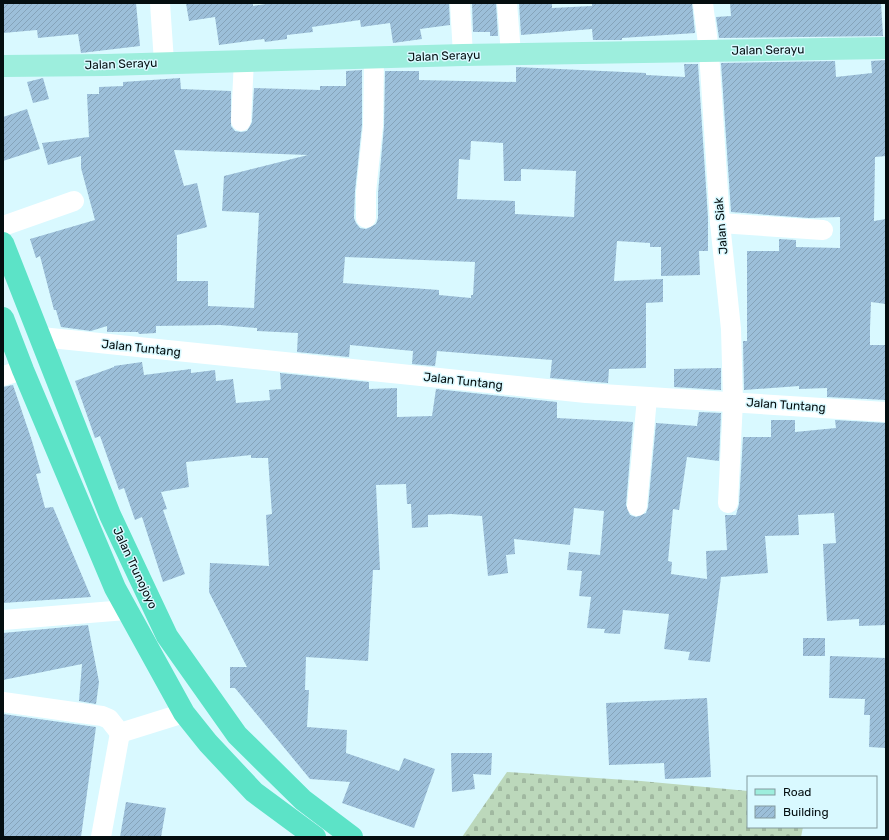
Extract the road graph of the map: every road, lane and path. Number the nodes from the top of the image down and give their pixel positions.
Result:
1 (160, 3) edge
2 (460, 3) edge
3 (507, 3) edge
4 (703, 3) edge
5 (886, 48) edge
6 (709, 52) junction
7 (511, 54) junction
8 (463, 55) junction
9 (374, 58) junction
10 (244, 60) junction
11 (164, 62) junction
12 (3, 66) edge
13 (241, 121) dead end
14 (74, 201) dead end
15 (366, 218) dead end
16 (720, 223) junction
17 (3, 226) edge
18 (823, 230) dead end
19 (3, 243) edge
20 (3, 318) edge
21 (41, 338) junction
22 (13, 373) edge
23 (647, 398) junction
24 (733, 401) junction
25 (886, 412) edge
26 (728, 503) dead end
27 (637, 506) dead end
28 (126, 610) junction
29 (3, 620) edge
30 (3, 702) edge
31 (184, 713) junction
32 (120, 733) junction
33 (101, 837) edge
34 (315, 837) edge
35 (352, 837) edge

1 - 11 street
2 - 8 street
3 - 7 street
4 - 6 street, Jalan Siak
5 - 6 main road, Jalan Serayu
6 - 7 main road, Jalan Serayu
6 - 16 street, Jalan Siak
7 - 8 main road, Jalan Serayu
8 - 9 main road, Jalan Serayu
9 - 10 main road, Jalan Serayu
9 - 15 street
10 - 11 main road, Jalan Serayu
10 - 13 street
11 - 12 main road, Jalan Serayu
14 - 17 street
16 - 18 street
16 - 24 street, Jalan Siak
19 - 21 highway, Jalan Trunojoyo
20 - 22 highway
21 - 23 street, Jalan Tuntang
21 - 35 highway, Jalan Trunojoyo
22 - 28 highway
23 - 24 street, Jalan Tuntang
23 - 27 street
24 - 25 street, Jalan Tuntang
24 - 26 street, Jalan Siak
28 - 29 street
28 - 31 highway
30 - 32 street
31 - 32 street
31 - 34 highway
32 - 33 street

